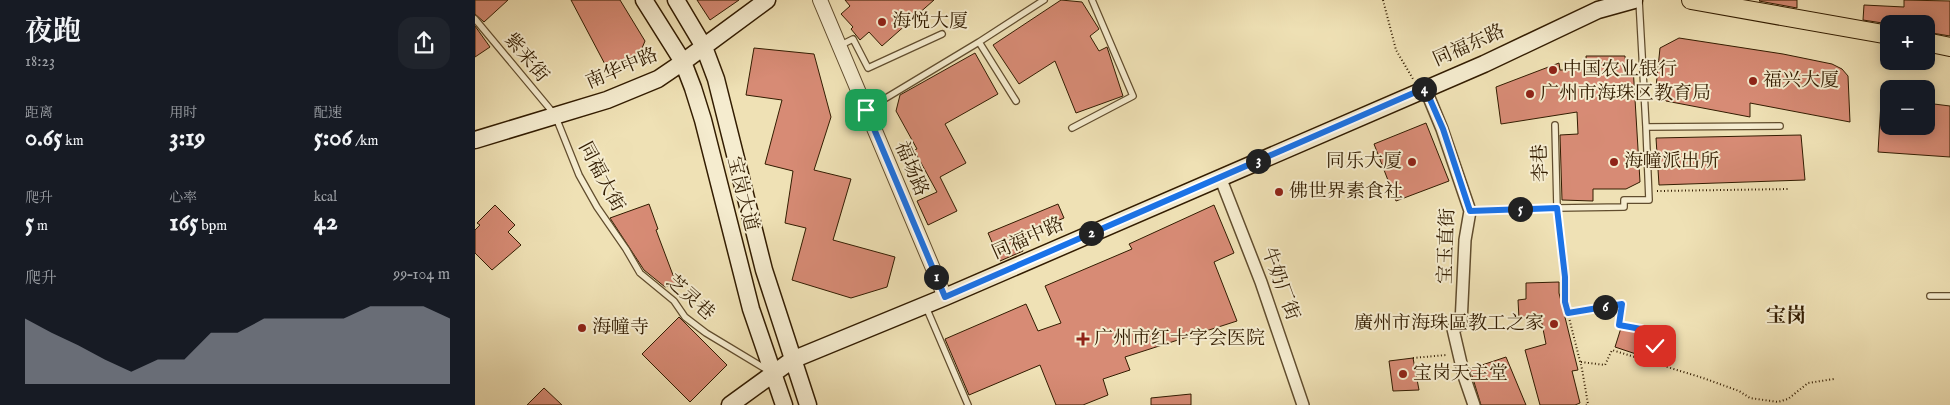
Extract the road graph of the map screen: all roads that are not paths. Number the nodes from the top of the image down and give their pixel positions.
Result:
1 (644, 0) edge
2 (676, 0) edge
3 (767, 0) edge
4 (820, 0) edge
5 (1044, 0) edge
6 (1092, 0) edge
7 (1634, 0) edge
8 (1639, 0) edge
9 (1691, 0) edge
10 (475, 20) edge
11 (1880, 33) edge
12 (941, 34) dead end
13 (979, 42) junction
14 (1935, 44) edge
15 (839, 46) junction
16 (704, 47) junction
17 (1950, 47) edge
18 (683, 62) junction
19 (1426, 88) junction
20 (1016, 101) dead end
21 (866, 110) junction
22 (555, 115) junction
23 (1555, 126) dead end
24 (1780, 126) dead end
25 (1645, 127) junction
26 (1072, 128) dead end
27 (475, 140) edge
28 (1220, 177) junction
29 (1557, 208) junction
30 (1470, 211) junction
31 (626, 249) joint
32 (1930, 296) dead end
33 (1950, 296) edge
34 (945, 297) junction
35 (925, 305) junction
36 (792, 360) junction
37 (772, 373) junction
38 (730, 405) edge
39 (783, 405) edge
40 (808, 405) edge
41 (967, 405) edge
42 (1303, 405) edge
43 (1474, 405) edge

1 - 18 main road, 宝岗大道
2 - 16 main road, 宝岗大道
3 - 16 main road, 南华中路
4 - 15 street, 福场路
5 - 13 lane
6 - 26 lane
7 - 19 main road, 同福东路
8 - 25 lane, 李巷
9 - 11 main road
10 - 22 lane, 紫来街
12 - 15 lane
13 - 20 lane
13 - 21 lane
14 - 17 main road
15 - 21 street, 福场路
16 - 18 main road, 南华中路
16 - 36 main road, 宝岗大道
18 - 22 main road, 南华中路
18 - 37 main road, 宝岗大道
19 - 28 main road, 同福中路
19 - 30 street, 宝玉直街
21 - 34 street, 福场路
22 - 27 main road, 南华中路
22 - 31 lane, 同福大街
23 - 29 lane, 李巷
24 - 25 lane
25 - 29 lane, 李巷
28 - 34 main road, 同福中路
28 - 42 street, 牛奶厂街
29 - 30 lane
30 - 43 street, 宝玉直街
31 - 37 lane, 芝灵巷
32 - 33 lane
34 - 35 main road, 同福中路
35 - 36 main road, 同福中路
35 - 41 lane
36 - 37 main road, 同福中路
36 - 40 main road, 宝岗大道
37 - 38 main road, 同福中路
37 - 39 main road, 宝岗大道

